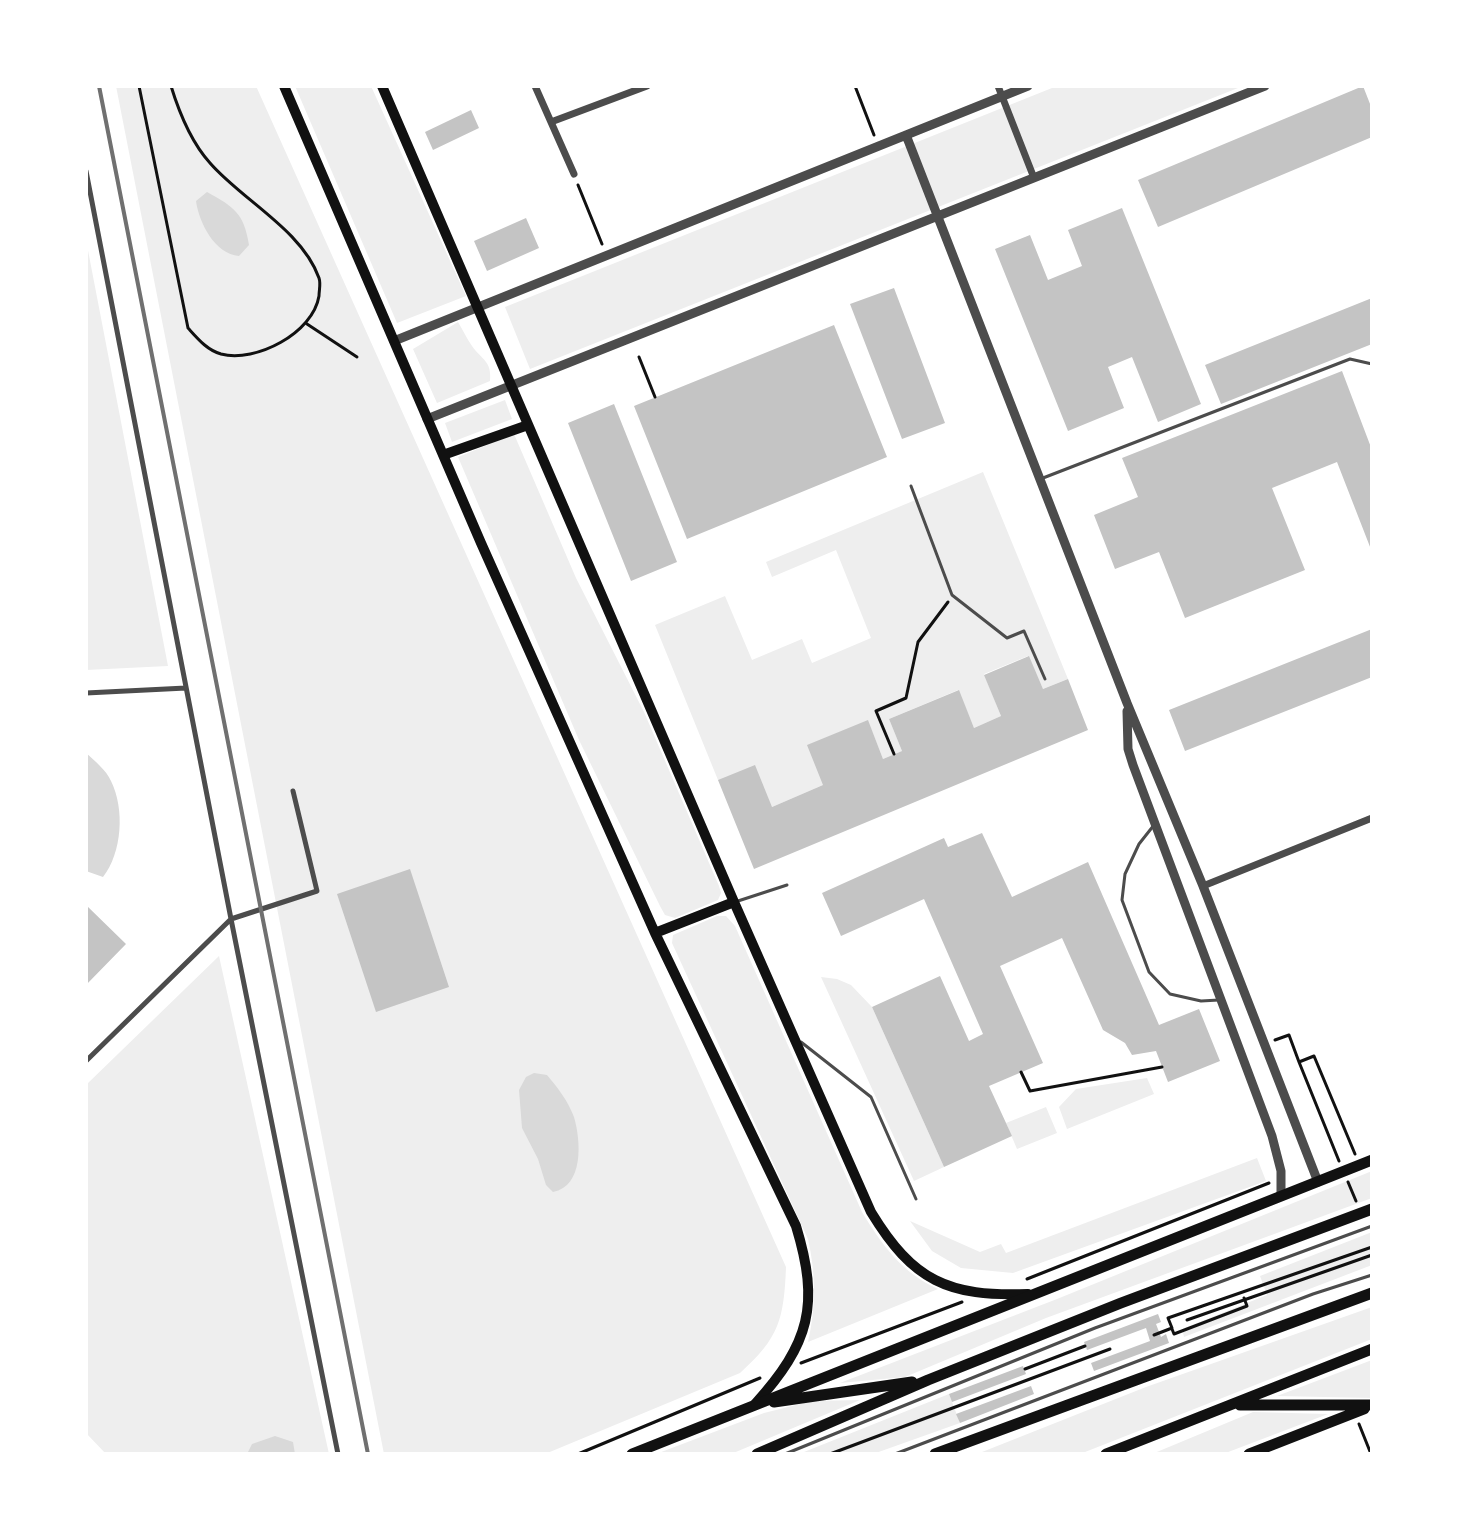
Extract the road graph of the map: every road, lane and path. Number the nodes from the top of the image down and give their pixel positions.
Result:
1 (139, 86) edge
2 (171, 86) edge
3 (284, 86) edge
4 (382, 86) edge
5 (535, 86) edge
6 (647, 86) edge
7 (855, 86) edge
8 (1028, 86) edge
9 (1265, 86) edge
10 (1000, 91) edge
11 (551, 122) junction
12 (874, 135) dead end
13 (906, 135) junction
14 (86, 171) edge
15 (574, 174) joint
16 (1034, 178) junction
17 (937, 216) junction
18 (602, 244) dead end
19 (479, 307) junction
20 (307, 324) junction
21 (394, 341) junction
22 (357, 357) dead end
23 (639, 357) dead end
24 (1372, 364) edge
25 (511, 385) junction
26 (655, 397) dead end
27 (427, 419) junction
28 (528, 425) junction
29 (443, 455) junction
30 (1040, 479) junction
31 (911, 486) dead end
32 (952, 595) junction
33 (1045, 679) dead end
34 (186, 688) junction
35 (86, 693) edge
36 (1127, 703) junction
37 (894, 754) dead end
38 (293, 791) dead end
39 (1372, 818) edge
40 (1154, 825) junction
41 (787, 885) dead end
42 (1203, 886) junction
43 (734, 902) junction
44 (231, 919) junction
45 (655, 933) junction
46 (1221, 1000) junction
47 (1289, 1035) dead end
48 (792, 1036) junction
49 (86, 1061) edge
50 (1299, 1062) junction
51 (1162, 1067) dead end
52 (1021, 1072) dead end
53 (1348, 1140) dead end
54 (1372, 1160) edge
55 (1281, 1178) junction
56 (1318, 1182) junction
57 (1281, 1196) junction
58 (916, 1199) dead end
59 (1355, 1200) dead end
60 (1372, 1209) edge
61 (1372, 1226) edge
62 (1372, 1247) edge
63 (1372, 1255) edge
64 (1372, 1275) edge
65 (1027, 1279) dead end
66 (984, 1293) junction
67 (1372, 1293) edge
68 (1034, 1294) junction
69 (1244, 1298) junction
70 (1187, 1320) dead end
71 (1172, 1328) junction
72 (1154, 1335) dead end
73 (1085, 1346) dead end
74 (1110, 1349) dead end
75 (1372, 1349) edge
76 (786, 1369) junction
77 (1025, 1369) dead end
78 (761, 1378) dead end
79 (928, 1380) junction
80 (754, 1405) junction
81 (1232, 1405) junction
82 (1372, 1405) edge
83 (1359, 1422) dead end
84 (1140, 1440) junction
85 (338, 1454) edge
86 (578, 1454) edge
87 (632, 1454) edge
88 (757, 1454) edge
89 (785, 1454) edge
90 (830, 1454) edge
91 (895, 1454) edge
92 (935, 1454) edge
93 (1106, 1454) edge
94 (1123, 1454) edge
95 (1249, 1454) edge
96 (1371, 1454) edge

1 - 20 path
2 - 20 path
3 - 21 main road
4 - 19 main road
5 - 11 street
6 - 11 street
7 - 12 path
8 - 10 street
9 - 16 street
10 - 13 street
10 - 16 street
11 - 15 street
13 - 17 street
13 - 19 street
14 - 34 street
15 - 18 path
16 - 17 street
17 - 25 street
17 - 30 street
19 - 21 street
19 - 25 main road
20 - 22 path
21 - 27 main road
23 - 26 path
24 - 30 lane
25 - 27 street
25 - 28 main road
27 - 29 main road
28 - 29 main road
28 - 43 main road
29 - 45 main road
30 - 36 street
31 - 32 lane
32 - 33 lane
32 - 37 path
34 - 35 street
34 - 44 street
36 - 40 street
36 - 42 street
38 - 44 street
39 - 42 street
40 - 46 street
40 - 46 lane
41 - 43 lane
42 - 56 street
43 - 45 main road
43 - 48 main road
44 - 49 street
44 - 85 street
45 - 76 main road
46 - 55 street
47 - 50 path
48 - 58 lane
48 - 66 main road
50 - 53 path
50 - 59 path
51 - 52 path
54 - 56 main road
55 - 57 street
55 - 65 path
56 - 57 main road
57 - 68 main road
60 - 79 main road
61 - 89 lane
62 - 71 path
63 - 69 path
64 - 91 lane
66 - 68 main road
66 - 76 path
67 - 92 main road
68 - 80 main road
69 - 70 path
69 - 71 path
71 - 72 path
73 - 77 path
74 - 90 path
75 - 81 main road
76 - 80 main road
78 - 86 path
79 - 80 main road
79 - 88 main road
80 - 87 main road
81 - 82 main road
81 - 84 main road
82 - 95 main road
83 - 96 path
84 - 93 main road
84 - 94 main road

